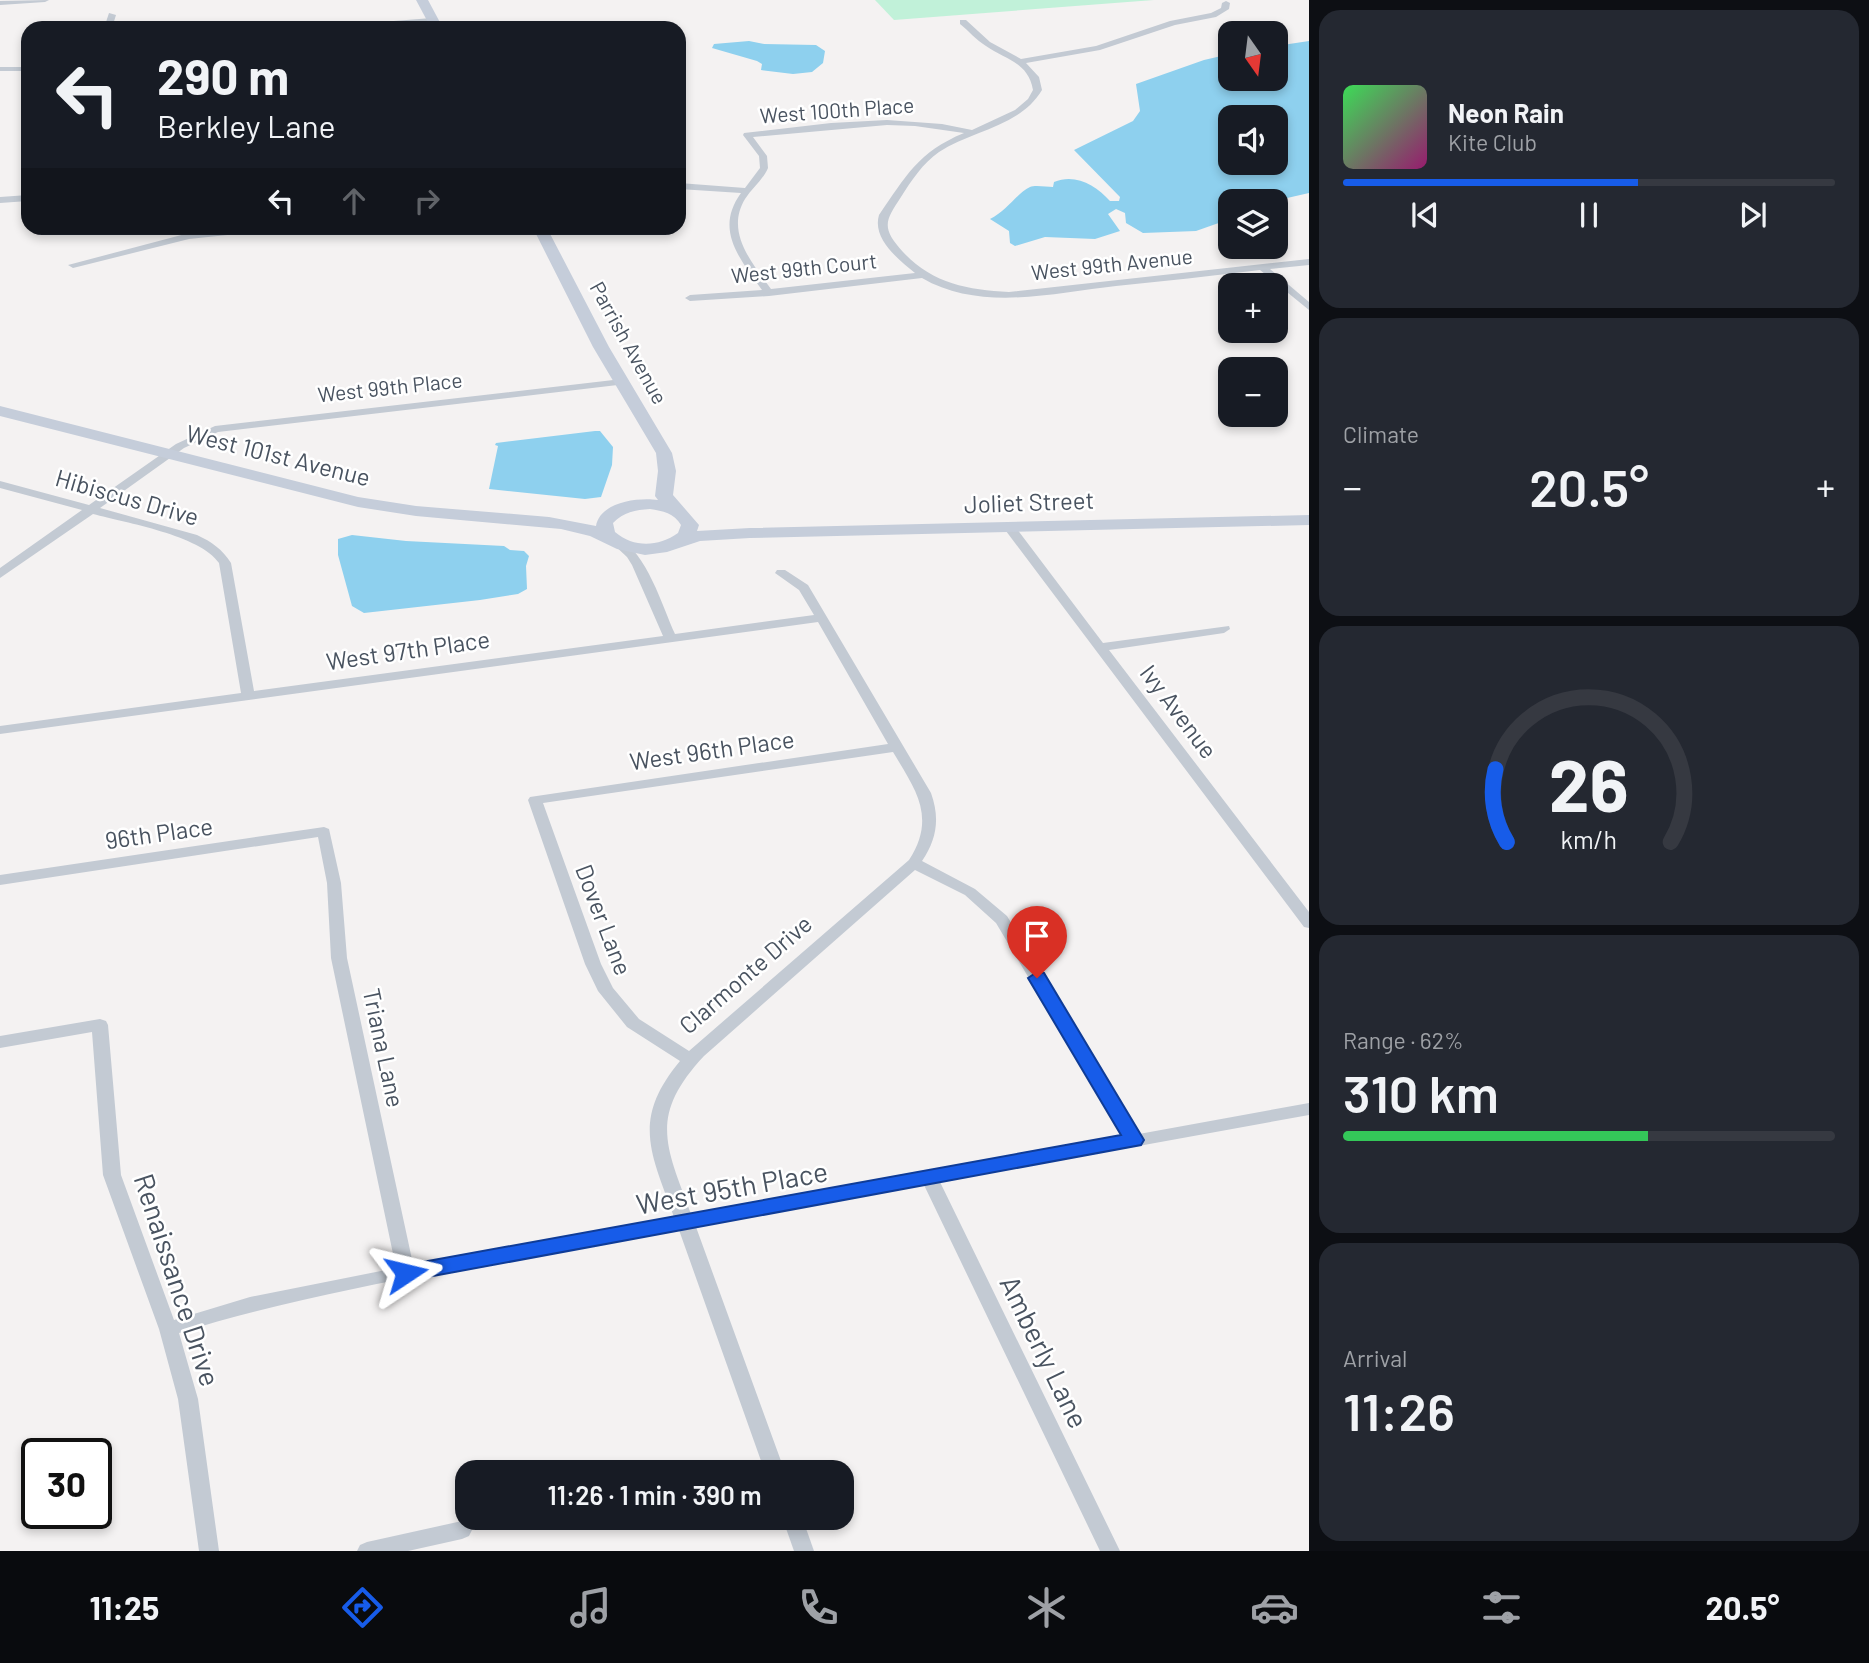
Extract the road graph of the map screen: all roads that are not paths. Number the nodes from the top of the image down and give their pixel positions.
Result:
1 (45, 0) edge
2 (110, 0) edge
3 (422, 0) edge
4 (0, 3) edge
5 (1226, 3) dead end
6 (110, 21) edge
7 (429, 21) edge
8 (963, 22) dead end
9 (1020, 62) junction
10 (0, 69) edge
11 (21, 69) edge
12 (970, 132) junction
13 (686, 187) edge
14 (747, 191) junction
15 (21, 198) edge
16 (0, 200) edge
17 (198, 235) edge
18 (544, 235) edge
19 (1309, 262) edge
20 (74, 265) dead end
21 (1263, 268) junction
22 (922, 275) junction
23 (769, 293) junction
24 (690, 298) dead end
25 (1309, 307) edge
26 (622, 382) junction
27 (0, 411) edge
28 (169, 453) junction
29 (665, 482) junction
30 (0, 484) edge
31 (92, 509) junction
32 (621, 509) junction
33 (682, 514) junction
34 (1309, 520) edge
35 (549, 523) junction
36 (1010, 528) junction
37 (750, 533) junction
38 (613, 540) junction
39 (672, 544) junction
40 (641, 571) junction
41 (781, 573) dead end
42 (0, 574) edge
43 (822, 618) junction
44 (1224, 629) dead end
45 (671, 639) junction
46 (1100, 647) junction
47 (248, 696) junction
48 (0, 730) edge
49 (896, 747) junction
50 (535, 800) joint
51 (324, 832) joint
52 (914, 863) junction
53 (0, 880) edge
54 (1309, 923) edge
55 (0, 1042) edge
56 (691, 1060) junction
57 (1309, 1109) edge
58 (1134, 1140) junction
59 (929, 1178) junction
60 (685, 1223) junction
61 (406, 1273) junction
62 (168, 1329) junction
63 (771, 1460) edge
64 (462, 1530) dead end
65 (797, 1530) edge
66 (209, 1551) edge
67 (367, 1551) edge
68 (804, 1551) edge
69 (1110, 1551) edge

1 - 4 street
2 - 6 street
3 - 7 street
5 - 9 street
8 - 9 street
9 - 12 street
10 - 11 street
12 - 14 street, West 100th Place
12 - 22 street
13 - 14 street
14 - 23 street
15 - 16 street
17 - 20 street
18 - 26 street, Parrish Avenue
19 - 21 street, West 99th Avenue
21 - 22 street, West 99th Avenue
21 - 25 street
22 - 23 street, West 99th Court
23 - 24 street, West 99th Court
26 - 28 street, West 99th Place
26 - 29 street, Parrish Avenue
27 - 28 street, West 101st Avenue
28 - 31 street, West 99th Place
28 - 35 street, West 101st Avenue
29 - 32 street
29 - 33 street, Parrish Avenue
30 - 31 street, Hibiscus Drive
31 - 42 street, West 99th Place
31 - 47 street, Hibiscus Drive
32 - 33 street
32 - 35 street, West 101st Avenue
32 - 38 street
33 - 37 street, Joliet Street
33 - 39 street
34 - 36 street, Joliet Street
35 - 38 street, West 101st Avenue
36 - 37 street, Joliet Street
36 - 46 street, Ivy Avenue
37 - 39 street, Joliet Street
38 - 39 street
38 - 40 street
39 - 40 street
40 - 45 street
41 - 43 street, Clarmonte Drive
43 - 45 street, West 97th Place
43 - 49 street, Clarmonte Drive
44 - 46 street
45 - 47 street, West 97th Place
46 - 54 street, Ivy Avenue
47 - 48 street, West 97th Place
49 - 50 street, West 96th Place
49 - 52 street, Clarmonte Drive
50 - 56 street, Dover Lane
51 - 53 street, 96th Place
51 - 61 street, Triana Lane
52 - 56 street, Clarmonte Drive
52 - 58 street
55 - 62 street, Renaissance Drive
56 - 60 street, Clarmonte Drive
57 - 58 street, West 95th Place
58 - 59 street, West 95th Place
59 - 60 street, West 95th Place
59 - 69 street, Amberly Lane
60 - 61 street, West 95th Place
60 - 63 street, Clarmonte Drive
61 - 62 street, West 95th Place
62 - 66 street, Renaissance Drive
64 - 67 street
65 - 68 street

